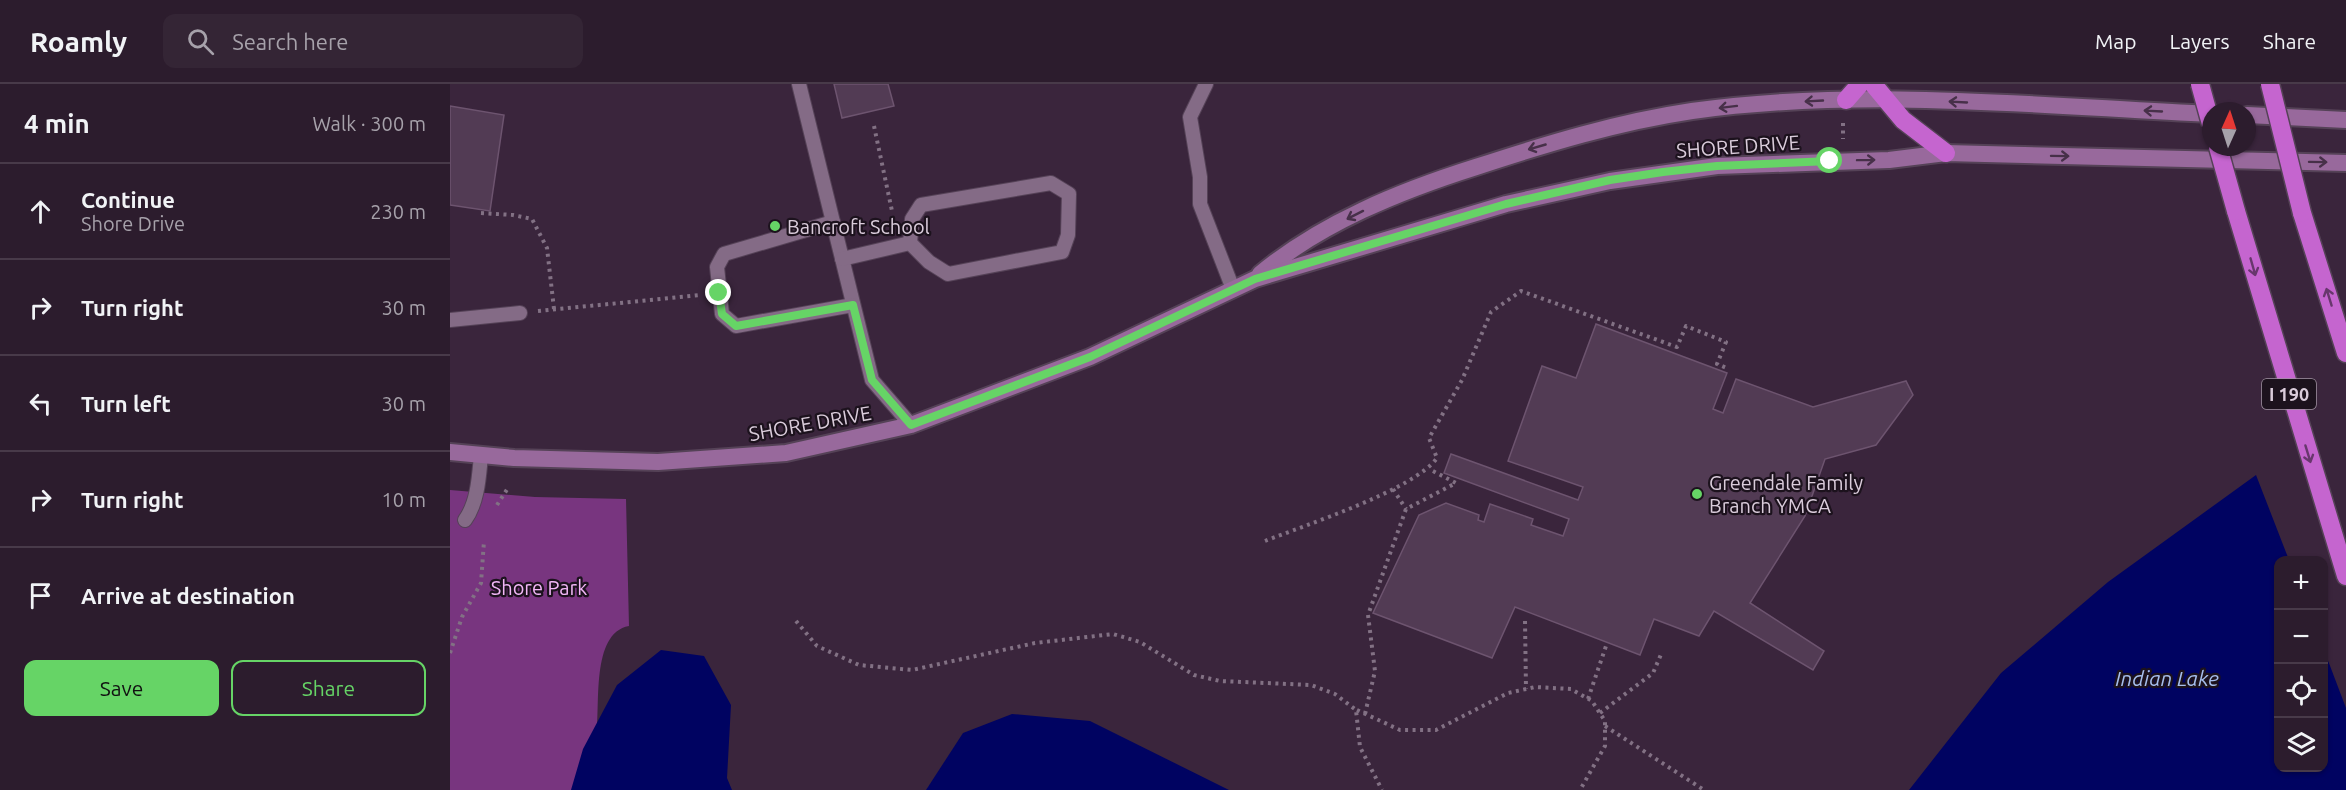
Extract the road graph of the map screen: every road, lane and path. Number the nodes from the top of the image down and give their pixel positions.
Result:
1 (799, 84) edge
2 (1206, 84) edge
3 (1860, 84) edge
4 (1873, 84) edge
5 (2200, 84) edge
6 (2270, 84) edge
7 (1884, 99) junction
8 (1846, 100) junction
9 (2205, 102) edge
10 (2202, 114) edge
11 (2256, 115) edge
12 (1843, 119) dead end
13 (2346, 120) edge
14 (874, 126) dead end
15 (1843, 143) dead end
16 (1946, 153) junction
17 (2221, 156) edge
18 (2346, 163) edge
19 (481, 213) dead end
20 (833, 222) junction
21 (904, 244) junction
22 (842, 260) junction
23 (1255, 279) junction
24 (1233, 289) junction
25 (719, 293) junction
26 (853, 305) junction
27 (554, 309) junction
28 (520, 313) joint
29 (450, 320) edge
30 (2346, 353) edge
31 (1729, 369) dead end
32 (911, 425) junction
33 (450, 452) edge
34 (481, 455) junction
35 (1429, 469) junction
36 (508, 488) dead end
37 (1393, 489) junction
38 (1406, 509) junction
39 (492, 513) dead end
40 (465, 520) dead end
41 (484, 542) dead end
42 (1265, 542) dead end
43 (2346, 576) edge
44 (796, 621) dead end
45 (1525, 621) dead end
46 (1606, 646) dead end
47 (1662, 652) dead end
48 (450, 653) edge
49 (1526, 689) junction
50 (1588, 699) junction
51 (1356, 710) junction
52 (1600, 713) junction
53 (1365, 714) junction
54 (1605, 726) junction
55 (1382, 790) edge
56 (1580, 790) edge
57 (1704, 790) edge

1 - 20 lane
2 - 24 lane
3 - 8 highway
4 - 7 highway
5 - 9 highway, bridge
30 -> 6 highway, bridge
7 - 8 main road, SHORE DRIVE
10 -> 7 main road, SHORE DRIVE
7 - 16 highway
8 -> 23 main road, SHORE DRIVE
11 - 13 main road
12 - 15 path
14 - 21 path
16 -> 18 main road, SHORE DRIVE
23 -> 16 main road, SHORE DRIVE
17 -> 43 highway, I 190, bridge
19 - 27 path
20 - 22 lane
20 - 25 lane
21 - 21 lane
21 - 22 lane
22 - 26 lane
23 - 24 main road, SHORE DRIVE
24 - 32 main road, SHORE DRIVE
25 - 26 lane
25 - 27 path
26 - 32 lane
27 - 28 path
28 - 29 lane
31 - 35 path
32 - 34 main road, SHORE DRIVE
33 - 34 main road, SHORE DRIVE
34 - 40 lane
35 - 37 path
35 - 38 path
36 - 39 path
37 - 38 path
37 - 42 path
38 - 53 path
41 - 48 path
44 - 51 path
45 - 49 path
46 - 50 path
47 - 52 path
49 - 50 path
49 - 53 path
50 - 52 path
51 - 53 path
51 - 55 path
52 - 54 path
54 - 56 path
54 - 57 path

